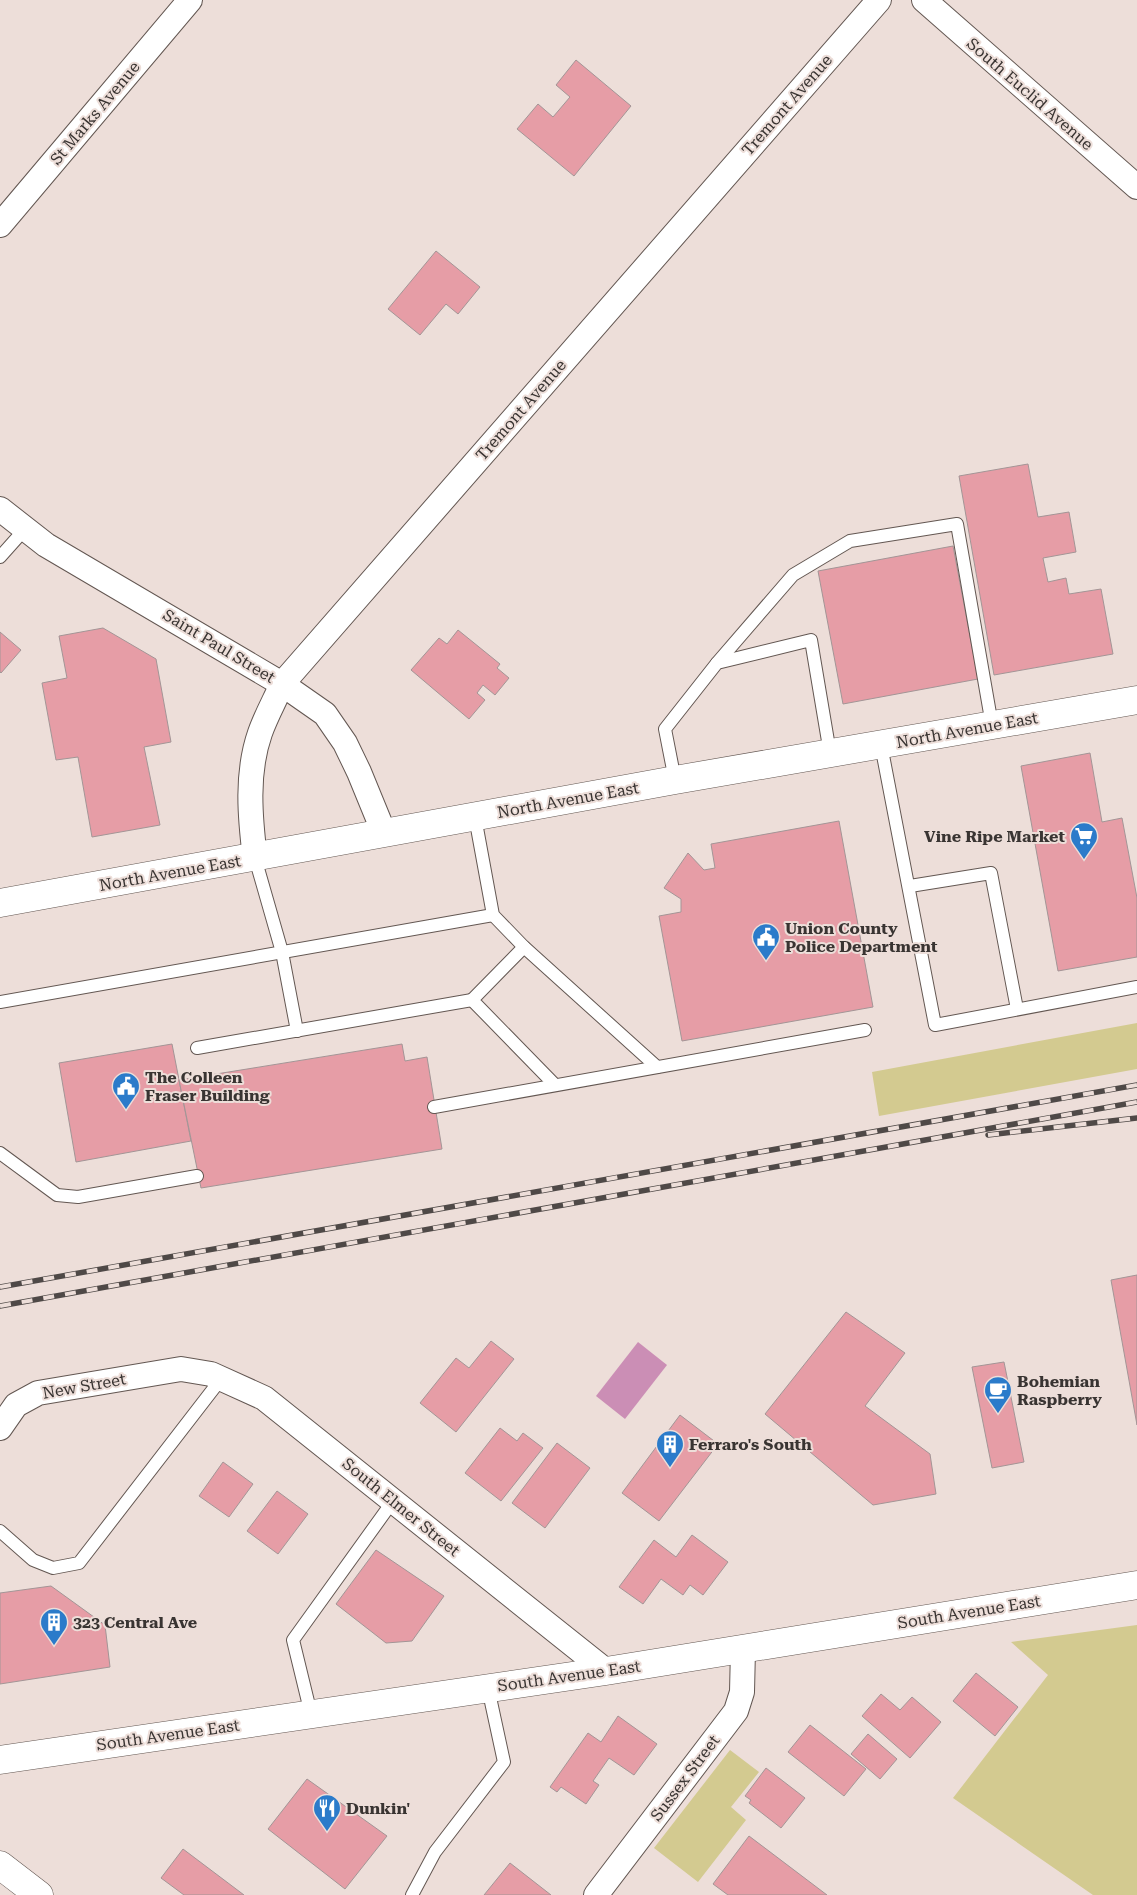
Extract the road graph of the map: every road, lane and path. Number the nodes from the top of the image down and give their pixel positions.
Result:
1 (190, 0) edge
2 (879, 0) edge
3 (924, 0) edge
4 (1137, 187) edge
5 (0, 225) edge
6 (0, 509) edge
7 (25, 528) junction
8 (0, 557) edge
9 (717, 663) junction
10 (282, 684) junction
11 (1137, 700) edge
12 (992, 725) junction
13 (881, 745) junction
14 (830, 753) junction
15 (675, 780) junction
16 (475, 817) junction
17 (384, 833) junction
18 (255, 858) junction
19 (910, 886) junction
20 (0, 903) edge
21 (493, 915) junction
22 (524, 947) junction
23 (282, 952) junction
24 (1137, 987) edge
25 (472, 1000) junction
26 (0, 1002) edge
27 (1017, 1009) junction
28 (865, 1030) dead end
29 (297, 1031) junction
30 (197, 1048) dead end
31 (657, 1067) junction
32 (555, 1085) junction
33 (434, 1108) dead end
34 (0, 1153) edge
35 (197, 1176) dead end
36 (181, 1369) joint
37 (222, 1379) junction
38 (0, 1428) edge
39 (393, 1501) junction
40 (0, 1531) edge
41 (1137, 1585) edge
42 (743, 1649) junction
43 (606, 1671) junction
44 (488, 1688) junction
45 (311, 1714) junction
46 (0, 1760) edge
47 (0, 1865) edge
48 (39, 1895) edge
49 (412, 1895) edge
50 (596, 1895) edge

1 - 5 street, St Marks Avenue
2 - 10 street, Tremont Avenue
3 - 4 street, South Euclid Avenue
6 - 7 street, Saint Paul Street
7 - 8 lane
7 - 10 street, Saint Paul Street
9 - 12 lane
9 - 14 lane
9 - 15 lane
10 - 17 street, Saint Paul Street
10 - 18 street, Tremont Avenue
11 - 12 main road, North Avenue East
12 - 13 main road, North Avenue East
13 - 14 main road, North Avenue East
13 - 19 lane
14 - 15 main road, North Avenue East
15 - 16 main road, North Avenue East
16 - 17 main road, North Avenue East
16 - 21 lane
17 - 18 main road, North Avenue East
18 - 20 main road, North Avenue East
18 - 23 lane
19 - 27 lane
19 - 27 lane
21 - 22 lane
21 - 23 lane
22 - 25 lane
22 - 31 lane
23 - 26 lane
23 - 29 lane
24 - 27 lane
25 - 29 lane
25 - 32 lane
28 - 31 lane
29 - 30 lane
31 - 32 lane
32 - 33 lane
34 - 35 lane
36 - 37 street, South Elmer Street
36 - 38 street, New Street
37 - 39 street, South Elmer Street
37 - 40 lane
39 - 43 street, South Elmer Street
39 - 45 lane
41 - 42 main road, South Avenue East
42 - 43 main road, South Avenue East
42 - 50 street, Sussex Street
43 - 44 main road, South Avenue East
44 - 45 main road, South Avenue East
44 - 49 lane
45 - 46 main road, South Avenue East
47 - 48 main road

